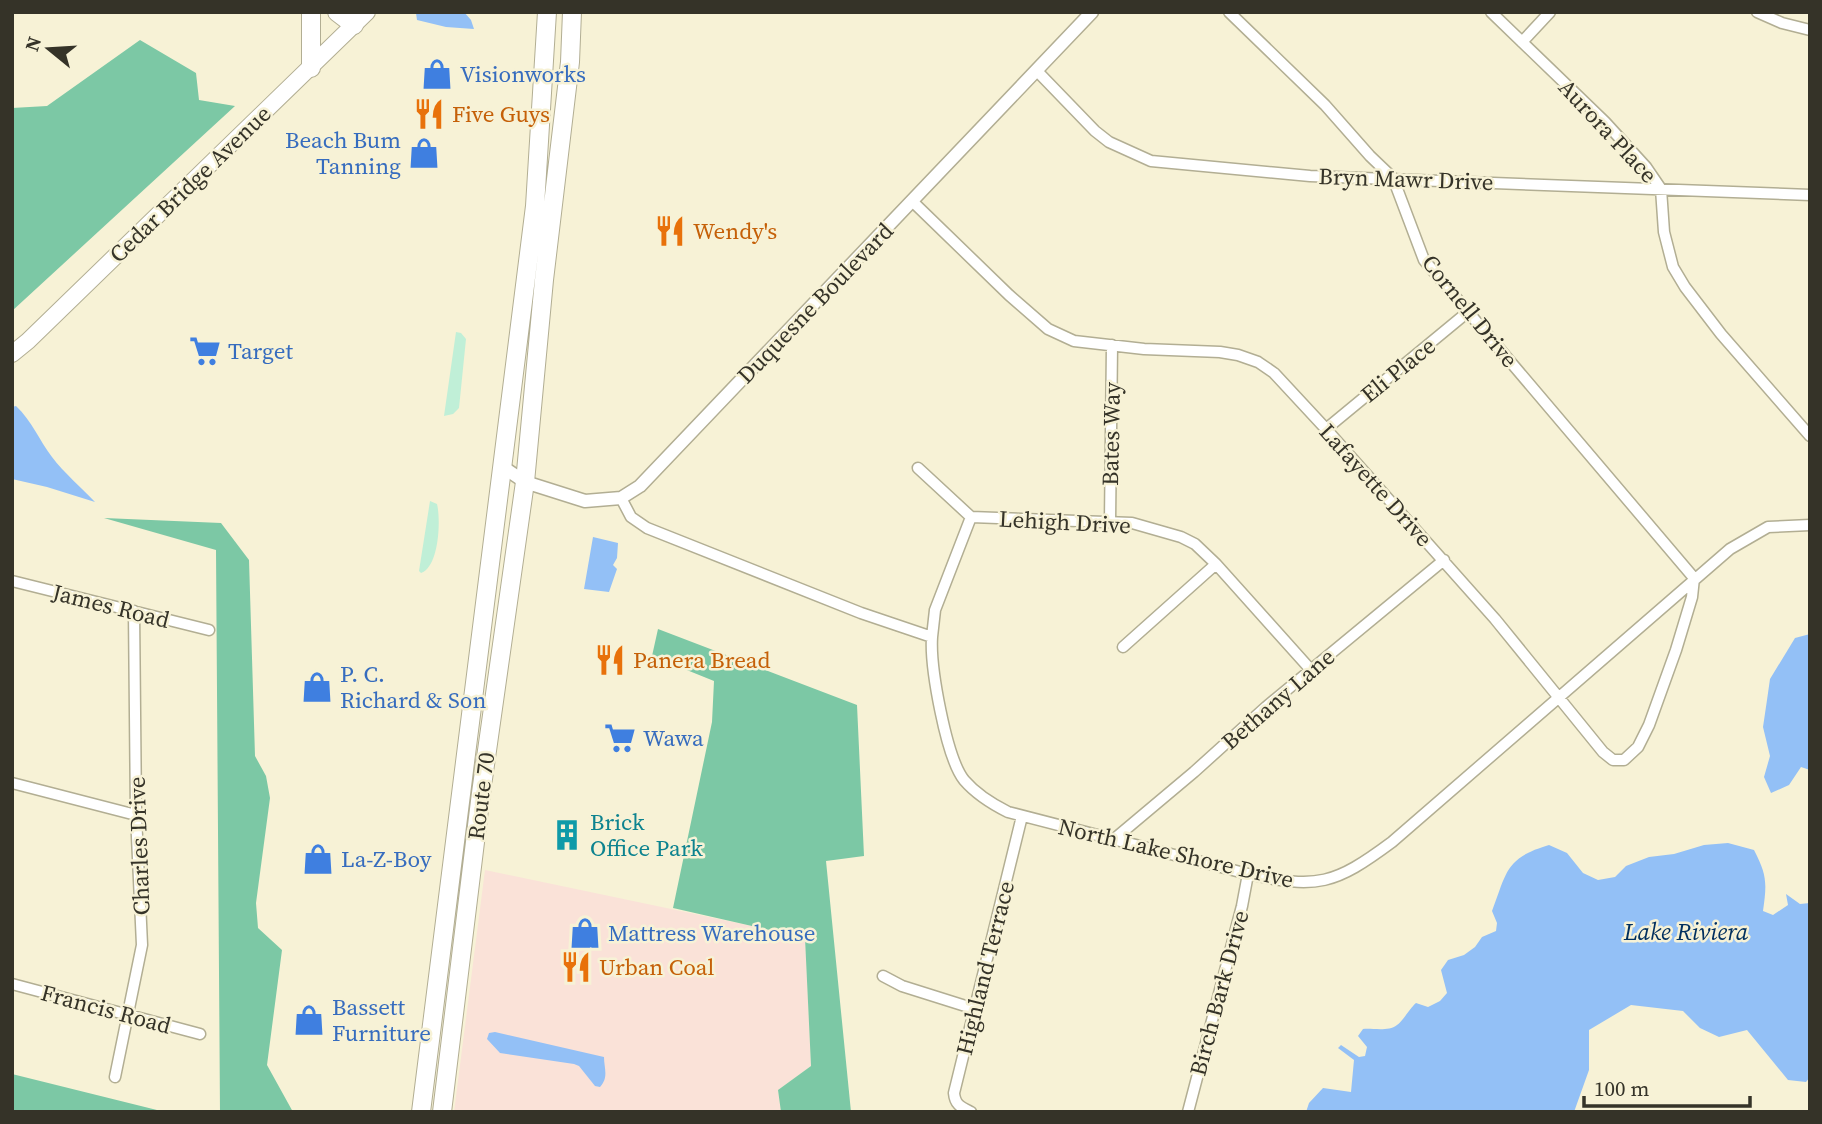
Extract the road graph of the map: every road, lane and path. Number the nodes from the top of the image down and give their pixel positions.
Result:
1 (311, 12) edge
2 (337, 12) edge
3 (367, 12) edge
4 (547, 12) edge
5 (572, 12) edge
6 (1091, 12) edge
7 (1229, 12) edge
8 (1491, 12) edge
9 (1550, 12) edge
10 (1756, 12) edge
11 (354, 25) junction
12 (1810, 30) edge
13 (1522, 42) junction
14 (311, 68) junction
15 (1037, 71) junction
16 (1393, 178) junction
17 (1661, 189) junction
18 (1810, 195) edge
19 (912, 201) junction
20 (1469, 312) junction
21 (1112, 345) junction
22 (12, 351) edge
23 (1326, 429) junction
24 (1810, 436) edge
25 (503, 467) junction
26 (918, 468) dead end
27 (525, 482) junction
28 (621, 498) junction
29 (971, 517) junction
30 (1110, 522) junction
31 (1810, 525) edge
32 (1444, 560) junction
33 (1216, 564) junction
34 (1694, 578) junction
35 (12, 581) edge
36 (134, 611) junction
37 (209, 630) dead end
38 (932, 637) junction
39 (1123, 647) dead end
40 (1311, 670) junction
41 (1558, 696) junction
42 (12, 783) edge
43 (136, 815) junction
44 (1021, 816) junction
45 (1113, 840) junction
46 (1248, 874) junction
47 (883, 976) dead end
48 (12, 985) edge
49 (975, 1009) junction
50 (128, 1015) junction
51 (200, 1034) dead end
52 (115, 1077) dead end
53 (953, 1106) edge
54 (421, 1112) edge
55 (442, 1112) edge
56 (971, 1112) edge
57 (1188, 1112) edge

1 - 14 highway
2 - 11 highway
3 - 11 main road, Cedar Bridge Avenue
4 - 25 highway, Route 70
5 - 27 highway, Route 70
6 - 15 street, Duquesne Boulevard
7 - 16 street, Cornell Drive
8 - 13 street, Aurora Place
9 - 13 street
10 - 12 street
11 - 14 main road, Cedar Bridge Avenue
13 - 17 street, Aurora Place
14 - 22 main road, Cedar Bridge Avenue
15 - 16 street, Bryn Mawr Drive
15 - 19 street, Duquesne Boulevard
16 - 17 street, Bryn Mawr Drive
16 - 20 street, Cornell Drive
17 - 18 street, Bryn Mawr Drive
17 - 24 street, Aurora Place
19 - 21 street, Lafayette Drive
19 - 28 street, Duquesne Boulevard
20 - 23 street, Eli Place
20 - 34 street, Cornell Drive
21 - 23 street, Lafayette Drive
21 - 30 street, Bates Way
23 - 32 street, Lafayette Drive
25 - 27 street
25 - 54 highway, Route 70
26 - 29 street
27 - 28 street
27 - 55 highway, Route 70
28 - 38 street
29 - 30 street, Lehigh Drive
29 - 38 street, Lehigh Drive
30 - 33 street, Lehigh Drive
31 - 34 street, North Lake Shore Drive
32 - 40 street, Bethany Lane
32 - 41 street, Lafayette Drive
33 - 39 street
33 - 40 street, Lehigh Drive
34 - 41 street, North Lake Shore Drive
34 - 41 street, Lafayette Drive
35 - 36 street, James Road
36 - 37 street, James Road
36 - 43 street, Charles Drive
38 - 44 street, North Lake Shore Drive
40 - 45 street, Bethany Lane
41 - 46 street, North Lake Shore Drive
42 - 43 street
43 - 50 street, Charles Drive
44 - 45 street, North Lake Shore Drive
44 - 49 street, Highland Terrace
45 - 46 street, North Lake Shore Drive
46 - 57 street, Birch Bark Drive
47 - 49 street
48 - 50 street, Francis Road
49 - 53 street, Highland Terrace
50 - 51 street, Francis Road
50 - 52 street, Charles Drive
53 - 56 street, Highland Terrace

